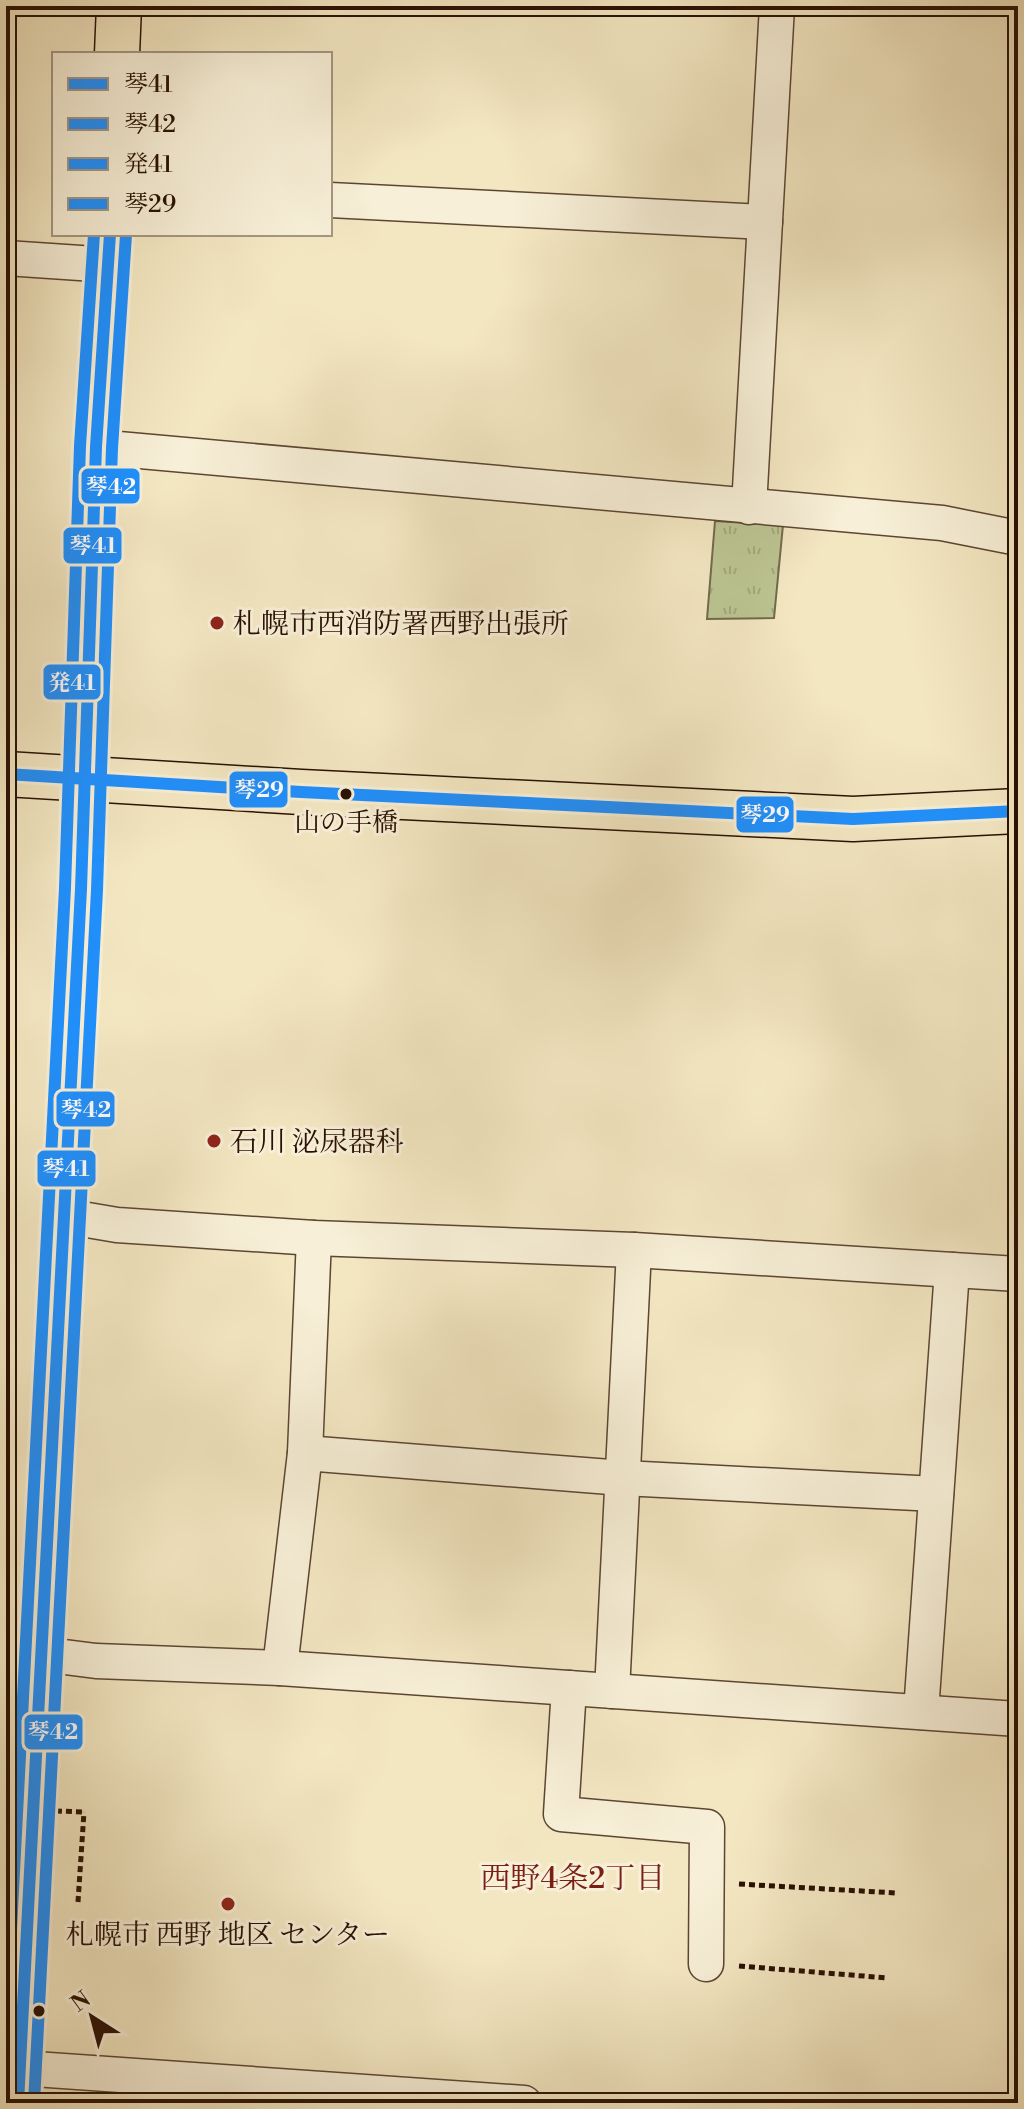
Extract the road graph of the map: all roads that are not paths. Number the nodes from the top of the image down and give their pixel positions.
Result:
1 (119, 6) edge
2 (777, 6) edge
3 (117, 52) edge
4 (332, 200) edge
5 (765, 222) junction
6 (110, 250) edge
7 (6, 258) edge
8 (96, 447) junction
9 (749, 507) junction
10 (1018, 538) edge
11 (6, 774) edge
12 (85, 777) junction
13 (1018, 811) edge
14 (64, 1216) junction
15 (314, 1238) junction
16 (634, 1250) junction
17 (952, 1270) junction
18 (1018, 1274) edge
19 (305, 1453) junction
20 (623, 1478) junction
21 (936, 1494) junction
22 (41, 1654) junction
23 (280, 1668) junction
24 (569, 1688) junction
25 (612, 1691) junction
26 (22, 1704) edge
27 (921, 1712) junction
28 (1018, 1719) edge
29 (706, 1964) road end
30 (19, 2085) edge
31 (524, 2103) edge

1 - 3 main road
2 - 5 street
4 - 5 street
5 - 9 street
6 - 7 street
6 - 8 main road
8 - 9 street
8 - 12 main road
9 - 10 street
11 - 12 main road
12 - 13 main road
12 - 14 main road
14 - 15 street
14 - 22 main road
15 - 16 street
15 - 19 street
16 - 17 street
16 - 20 street
17 - 18 street
17 - 21 street
19 - 20 street
19 - 23 street
20 - 21 street
20 - 25 street
21 - 27 street
22 - 23 street
22 - 26 main road
23 - 24 street
24 - 25 street
24 - 29 street
25 - 27 street
26 - 30 main road
27 - 28 street
30 - 31 street

